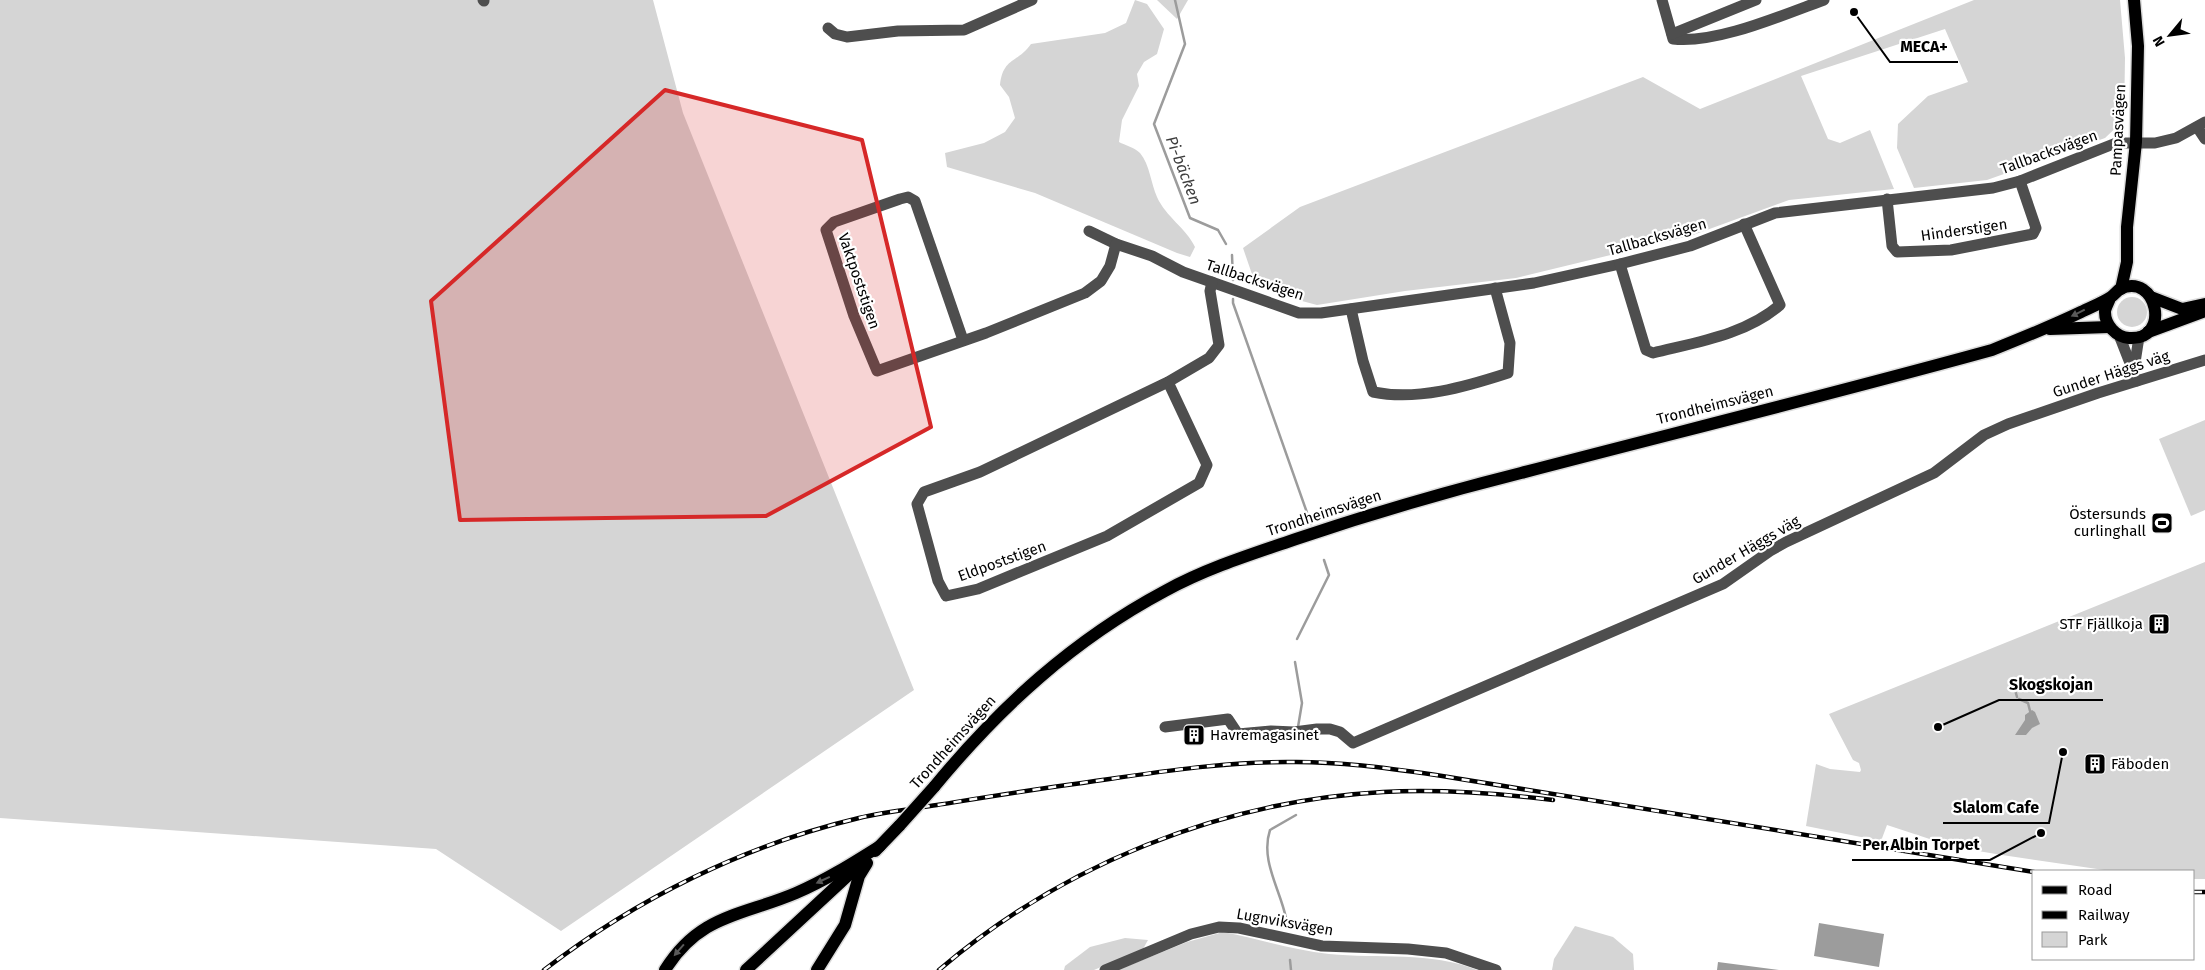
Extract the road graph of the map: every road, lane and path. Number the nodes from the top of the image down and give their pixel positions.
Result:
1 (1032, 0) edge
2 (1662, 0) edge
3 (1756, 0) edge
4 (1824, 0) edge
5 (2134, 0) edge
6 (828, 28) dead end
7 (1671, 30) junction
8 (2201, 124) edge
9 (2205, 138) edge
10 (2136, 142) junction
11 (2020, 181) junction
12 (1887, 199) junction
13 (1744, 224) junction
14 (1090, 231) dead end
15 (1116, 244) junction
16 (2127, 262) junction
17 (1620, 264) junction
18 (1211, 286) junction
19 (1495, 288) junction
20 (2121, 289) junction
21 (2147, 294) junction
22 (2110, 298) junction
23 (2205, 304) edge
24 (1351, 309) junction
25 (2205, 310) edge
26 (2110, 327) junction
27 (2045, 329) junction
28 (2143, 334) junction
29 (2119, 335) junction
30 (963, 340) junction
31 (2205, 360) edge
32 (2135, 375) junction
33 (1168, 382) junction
34 (1165, 726) dead end
35 (876, 849) junction
36 (665, 970) edge
37 (746, 970) edge
38 (817, 970) edge
39 (1105, 970) edge
40 (1496, 970) edge

1 - 6 street
2 - 7 street
3 - 7 street
4 - 7 street
5 - 10 main road, Pampasvägen
8 - 9 street
8 - 10 street, Tallbacksvägen
10 - 11 street, Tallbacksvägen
10 - 16 main road, Pampasvägen
11 - 12 street, Tallbacksvägen
11 - 12 street, Hinderstigen
12 - 13 street, Tallbacksvägen
13 - 17 street, Tallbacksvägen
13 - 17 street
14 - 15 street, Tallbacksvägen
15 - 18 street, Tallbacksvägen
15 - 30 street, Vaktpoststigen
16 - 20 main road, Pampasvägen
16 - 21 main road
17 - 19 street, Tallbacksvägen
18 - 24 street, Tallbacksvägen
18 - 33 street, Eldpoststigen
19 - 24 street, Tallbacksvägen
19 - 24 street
20 - 21 main road
20 - 22 main road
21 - 23 main road
21 - 28 main road
22 - 26 main road
22 -> 27 main road, Trondheimsvägen
25 - 28 main road
26 - 27 main road, Trondheimsvägen
26 - 29 main road
27 - 35 main road, Trondheimsvägen, bridge
28 - 29 main road
28 - 32 street
29 - 32 street
30 - 30 street, Vaktpoststigen
31 - 32 street, Gunder Häggs väg
32 - 34 street, Gunder Häggs väg
33 - 33 street, Eldpoststigen
35 -> 36 main road
35 - 37 main road, Trondheimsvägen
35 - 38 main road
39 - 40 street, Lugnviksvägen

